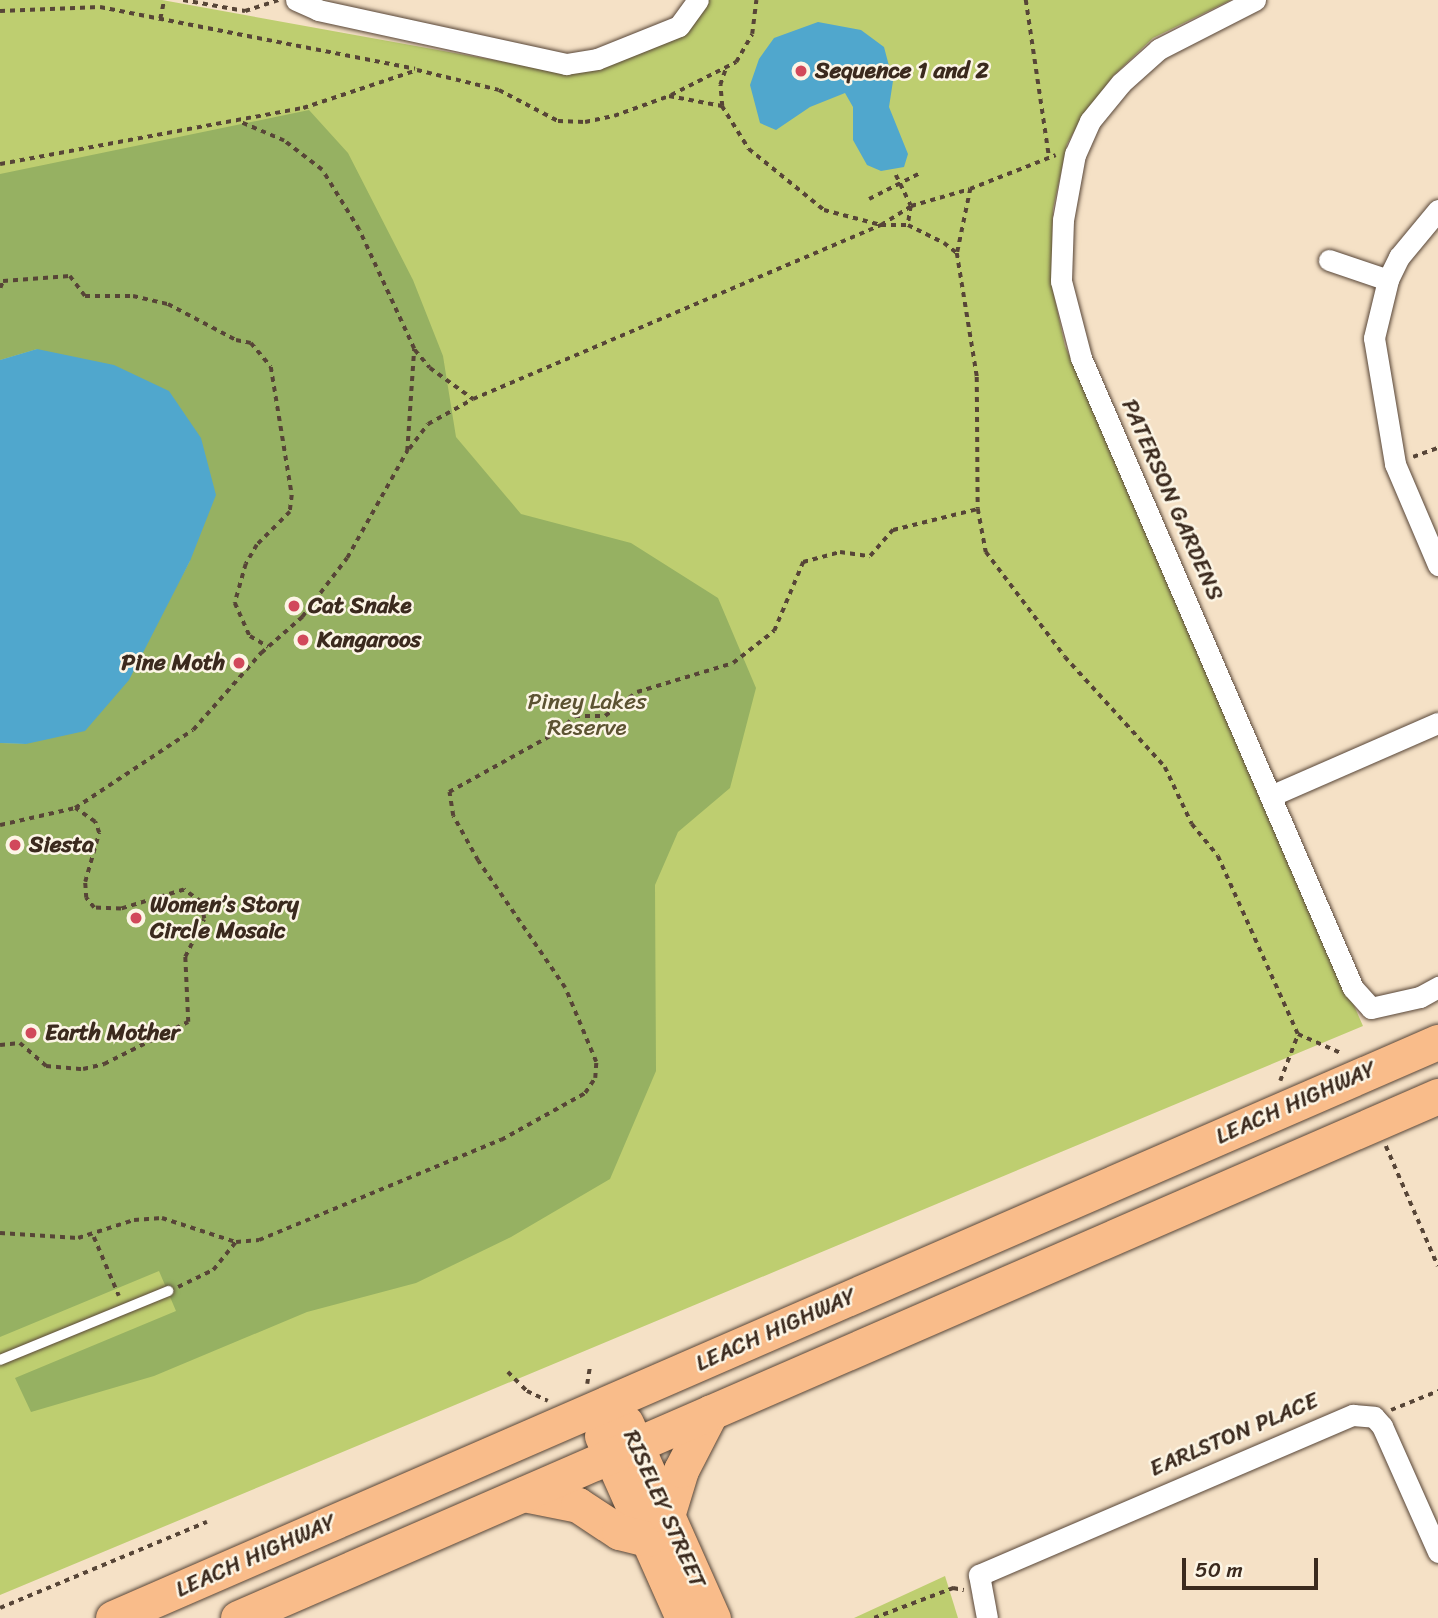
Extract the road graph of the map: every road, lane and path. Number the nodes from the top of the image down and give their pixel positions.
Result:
1 (164, 0) edge
2 (183, 0) edge
3 (278, 0) edge
4 (296, 0) edge
5 (698, 0) edge
6 (755, 0) edge
7 (1026, 0) edge
8 (1255, 0) edge
9 (0, 11) edge
10 (160, 19) junction
11 (726, 68) junction
12 (417, 70) junction
13 (669, 96) junction
14 (722, 106) junction
15 (235, 121) junction
16 (1075, 154) junction
17 (1049, 156) junction
18 (0, 164) edge
19 (922, 172) dead end
20 (896, 175) dead end
21 (900, 183) junction
22 (970, 189) junction
23 (869, 199) dead end
24 (911, 206) junction
25 (1438, 210) edge
26 (881, 225) junction
27 (908, 225) junction
28 (957, 253) junction
29 (1329, 260) dead end
30 (1388, 280) junction
31 (0, 288) edge
32 (414, 349) junction
33 (473, 399) junction
34 (1438, 448) edge
35 (407, 451) junction
36 (1395, 464) junction
37 (978, 509) junction
38 (1438, 565) edge
39 (268, 647) junction
40 (1438, 723) edge
41 (1273, 795) junction
42 (75, 808) junction
43 (0, 825) edge
44 (1438, 987) edge
45 (1298, 1034) junction
46 (0, 1045) edge
47 (1436, 1047) edge
48 (1344, 1055) dead end
49 (1277, 1086) dead end
50 (1438, 1096) edge
51 (1383, 1138) dead end
52 (0, 1233) edge
53 (94, 1237) junction
54 (236, 1242) junction
55 (1438, 1266) edge
56 (168, 1291) joint
57 (124, 1309) junction
58 (0, 1360) edge
59 (508, 1372) dead end
60 (1438, 1391) edge
61 (555, 1402) dead end
62 (604, 1404) junction
63 (711, 1412) junction
64 (1374, 1417) junction
65 (623, 1451) junction
66 (524, 1494) junction
67 (1431, 1516) edge
68 (207, 1522) dead end
69 (657, 1528) junction
70 (1438, 1552) edge
71 (979, 1584) junction
72 (0, 1608) edge
73 (114, 1618) edge
74 (238, 1618) edge
75 (683, 1618) edge
76 (713, 1618) edge
77 (874, 1618) edge
78 (986, 1618) edge

1 - 10 path
2 - 3 path
4 - 5 street
6 - 11 path
7 - 17 path
8 - 16 street, PATERSON GARDENS
9 - 10 path
10 - 12 path
11 - 13 path
11 - 14 path
12 - 13 path
12 - 15 path
13 - 14 path
14 - 26 path
15 - 18 path
15 - 32 path
16 - 17 path
16 - 41 street, PATERSON GARDENS
17 - 22 path
19 - 21 path
20 - 21 path
21 - 23 path
21 - 24 path
22 - 24 path
22 - 28 path
24 - 26 path
24 - 27 path
25 - 30 street
26 - 27 path
26 - 33 path
27 - 28 path
28 - 37 path
29 - 30 street
30 - 36 street
31 - 39 path
32 - 33 path
32 - 35 path
33 - 35 path
34 - 36 path
35 - 39 path
36 - 38 street
37 - 45 path
37 - 54 path
39 - 42 path
40 - 41 street
41 - 44 street, PATERSON GARDENS
42 - 43 path
42 - 46 path
45 - 48 path
45 - 49 path
47 - 62 highway, LEACH HIGHWAY
50 - 63 highway
51 - 55 path
52 - 53 path
53 - 54 path
53 - 57 path
54 - 56 path
56 - 57 lane
57 - 58 lane
59 - 61 path
60 - 64 path
62 - 65 highway, RISELEY STREET
62 - 73 highway, LEACH HIGHWAY
63 - 65 highway
63 - 69 highway
64 - 67 street
64 - 71 street, EARLSTON PLACE
65 - 66 highway
65 - 69 highway, RISELEY STREET
66 - 69 highway
66 - 74 highway
67 - 70 street
68 - 72 path
69 - 75 highway, RISELEY STREET
69 - 76 highway, RISELEY STREET
71 - 77 path
71 - 78 street

